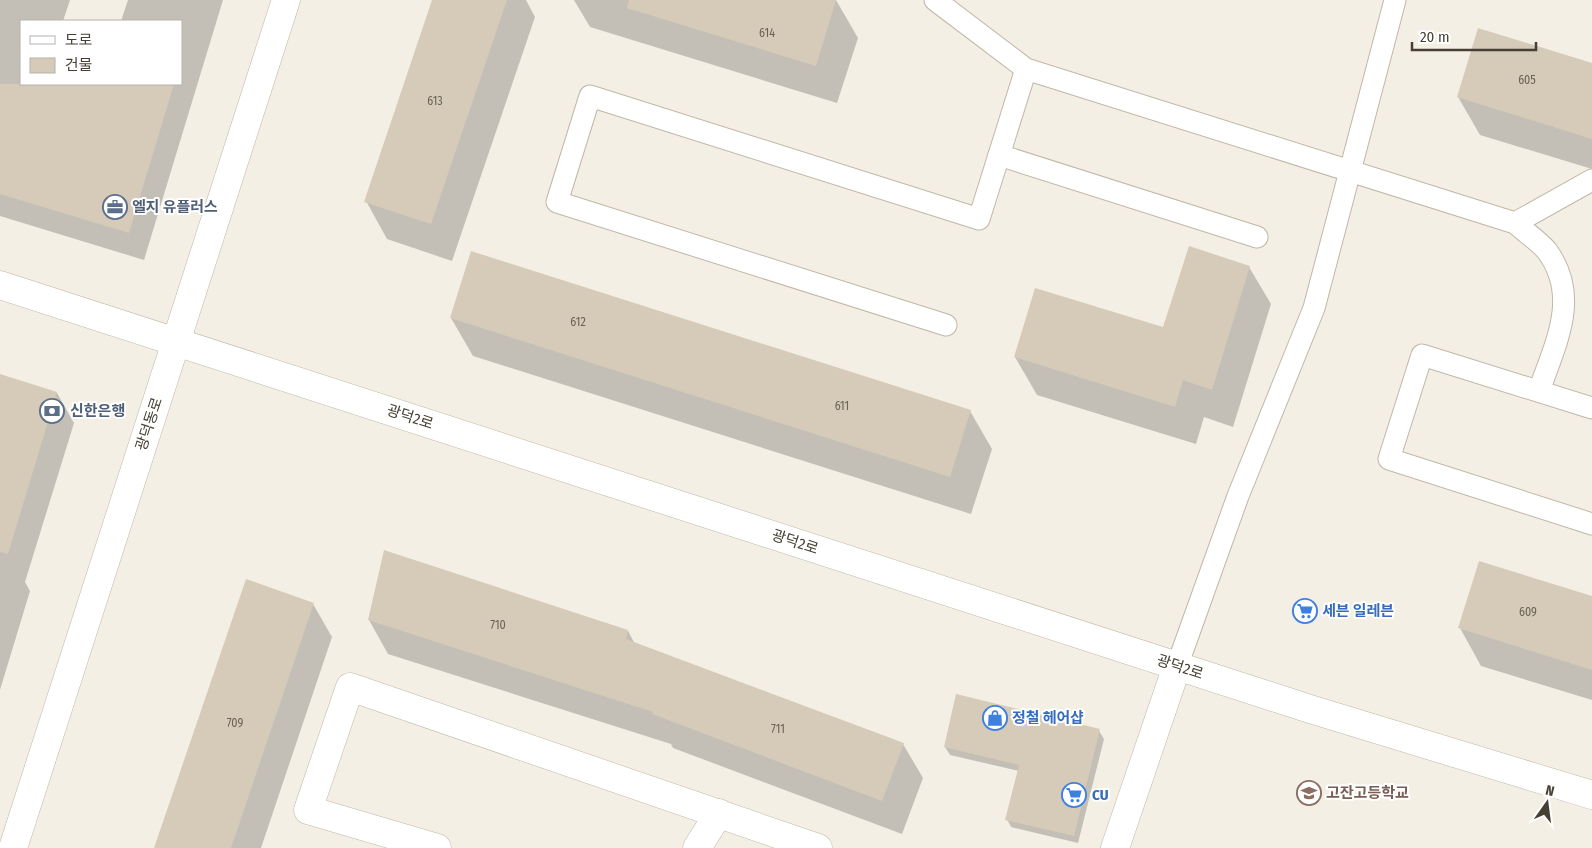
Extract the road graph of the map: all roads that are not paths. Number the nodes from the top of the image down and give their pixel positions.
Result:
1 (286, 0) edge
2 (936, 0) edge
3 (1395, 0) edge
4 (1026, 70) junction
5 (1000, 155) junction
6 (1350, 171) junction
7 (1592, 180) edge
8 (1515, 223) junction
9 (1257, 237) dead end
10 (0, 285) edge
11 (946, 325) dead end
12 (176, 341) junction
13 (1539, 392) junction
14 (1592, 408) edge
15 (1592, 524) edge
16 (1177, 666) junction
17 (1592, 795) edge
18 (719, 813) junction
19 (13, 848) edge
20 (437, 848) edge
21 (697, 848) edge
22 (818, 848) edge
23 (1115, 848) edge

1 - 12 street, 광덕동로
2 - 4 lane
3 - 6 lane
4 - 5 lane
4 - 6 lane
5 - 9 lane
5 - 11 lane
6 - 8 lane
6 - 16 lane
7 - 8 lane
8 - 13 lane
10 - 12 street, 광덕2로
12 - 16 street, 광덕2로
12 - 19 street, 광덕동로
13 - 14 lane
13 - 15 lane
16 - 17 street, 광덕2로
16 - 23 street
18 - 20 street
18 - 21 street
18 - 22 street

